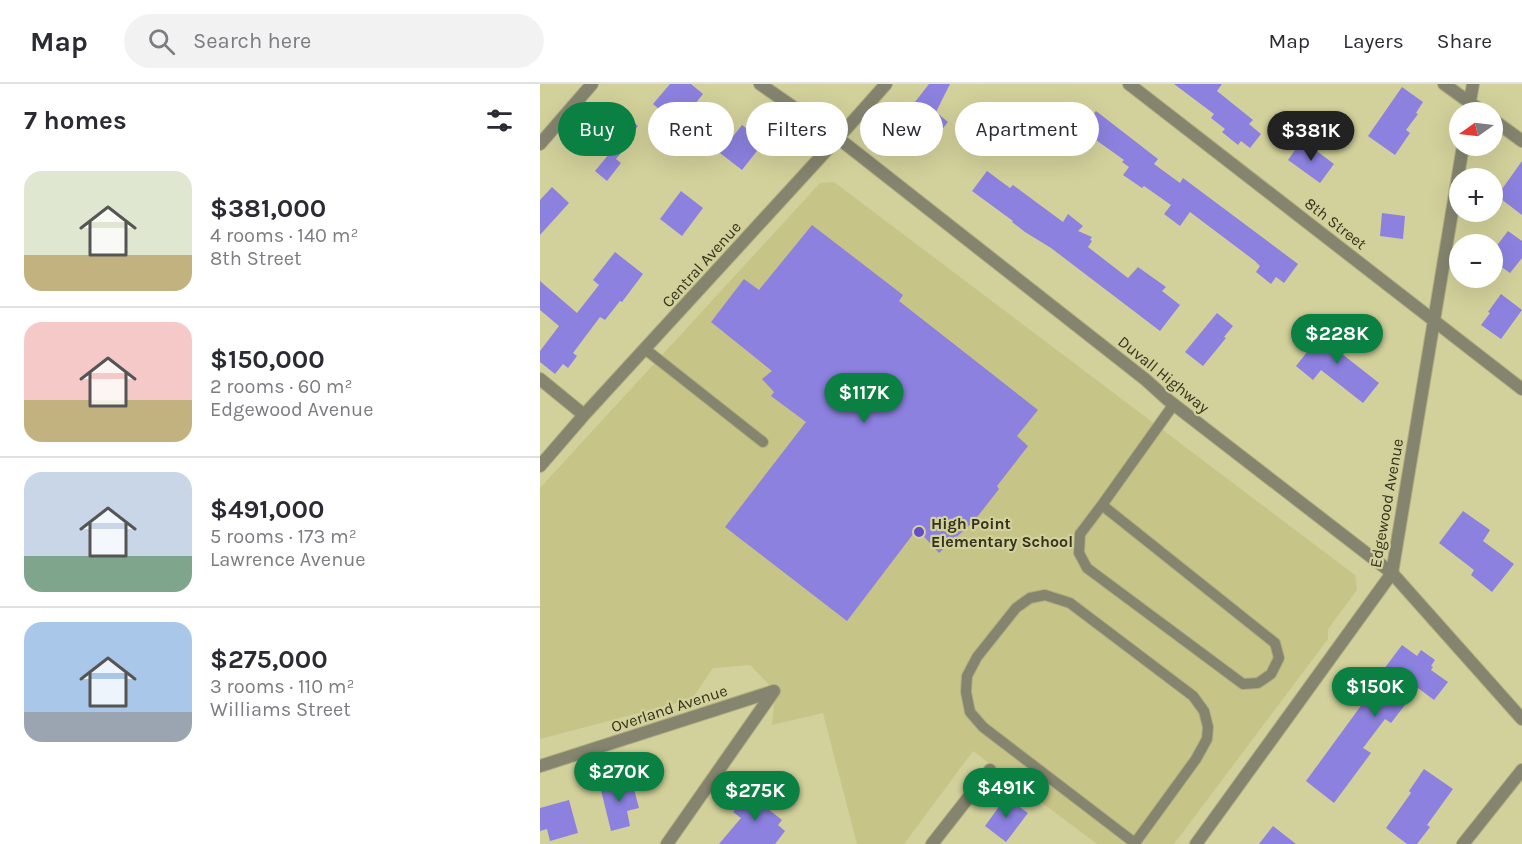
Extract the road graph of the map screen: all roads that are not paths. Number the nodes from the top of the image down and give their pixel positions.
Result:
1 (592, 84) edge
2 (759, 84) edge
3 (886, 84) edge
4 (1129, 84) edge
5 (1444, 84) edge
6 (1473, 84) edge
7 (785, 102) edge
8 (1464, 102) edge
9 (1470, 102) edge
10 (848, 127) edge
11 (1503, 127) edge
12 (1522, 141) edge
13 (540, 144) edge
14 (848, 146) edge
15 (822, 156) edge
16 (1461, 156) edge
17 (1434, 320) junction
18 (645, 349) junction
19 (540, 379) edge
20 (1522, 390) edge
21 (1173, 404) junction
22 (584, 415) junction
23 (763, 442) dead end
24 (540, 466) edge
25 (1102, 505) junction
26 (1392, 573) junction
27 (1522, 719) edge
28 (540, 766) edge
29 (990, 770) dead end
30 (1522, 770) edge
31 (667, 844) edge
32 (932, 844) edge
33 (1136, 844) edge
34 (1196, 844) edge
35 (1463, 844) edge

1 - 13 street
2 - 7 street, Duvall Highway
3 - 10 street, Central Avenue
4 - 17 street, 8th Street
5 - 8 street
6 - 9 street
11 - 12 street
14 - 21 street, Duvall Highway
15 - 18 street, Central Avenue
16 - 17 street, Edgewood Avenue
17 - 20 street, 8th Street
17 - 26 street, Edgewood Avenue
18 - 22 street, Central Avenue
18 - 23 lane
19 - 22 street
21 - 25 lane
21 - 26 street, Duvall Highway
22 - 24 street, Central Avenue
25 - 25 lane
26 - 27 street, Duvall Highway
26 - 34 street, Edgewood Avenue
28 - 31 street, Overland Avenue
29 - 32 street
30 - 35 street
33 - 33 lane

